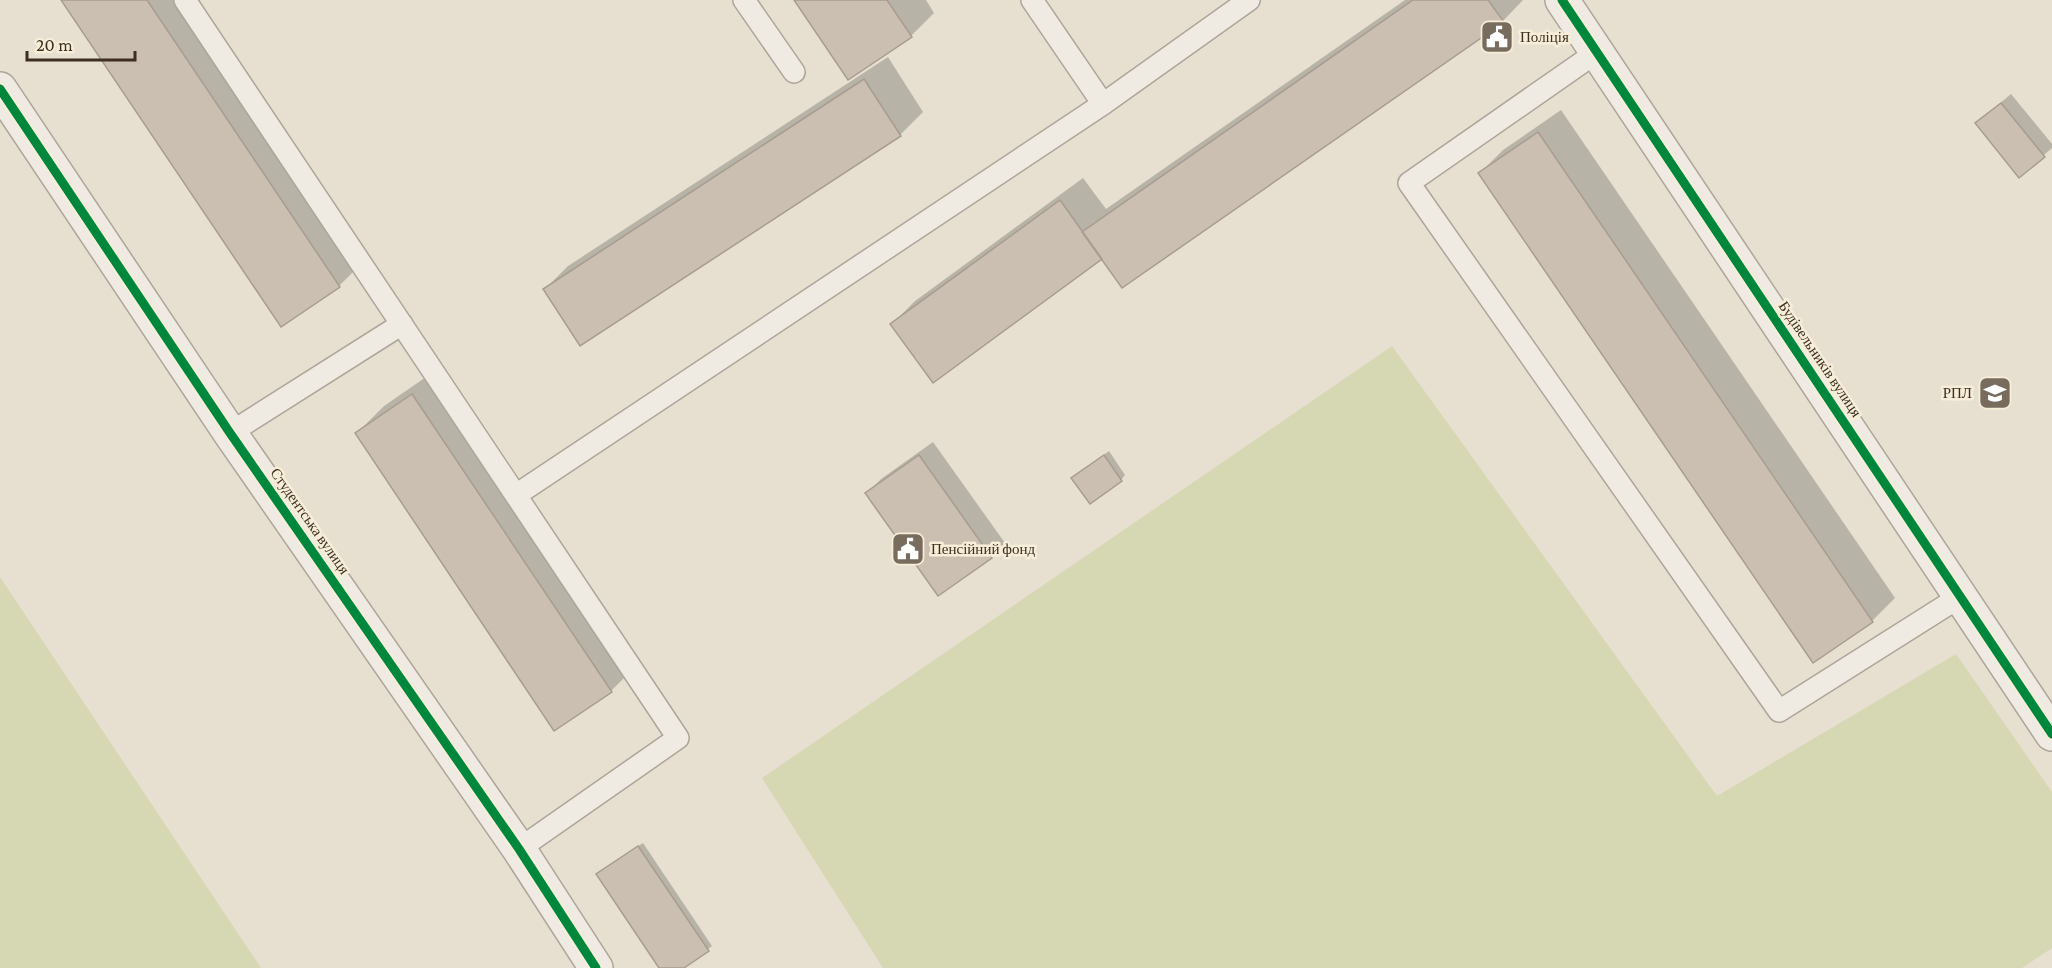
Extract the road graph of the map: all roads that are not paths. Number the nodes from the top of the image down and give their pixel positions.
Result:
1 (185, 0) edge
2 (744, 0) edge
3 (1032, 0) edge
4 (1249, 0) edge
5 (1562, 0) edge
6 (1597, 52) junction
7 (794, 72) dead end
8 (0, 89) edge
9 (1103, 104) junction
10 (402, 324) junction
11 (230, 433) junction
12 (516, 495) junction
13 (1961, 596) junction
14 (2052, 734) edge
15 (519, 849) junction
16 (597, 968) edge

1 - 10 lane
2 - 7 lane
3 - 9 lane
4 - 9 lane
5 - 6 street, Будівельників вулиця
6 - 13 street, Будівельників вулиця
6 - 13 lane
8 - 11 street, Студентська вулиця
9 - 12 lane
10 - 11 lane
10 - 12 lane
11 - 15 street, Студентська вулиця
12 - 15 lane
13 - 14 street, Будівельників вулиця
15 - 16 street, Студентська вулиця

